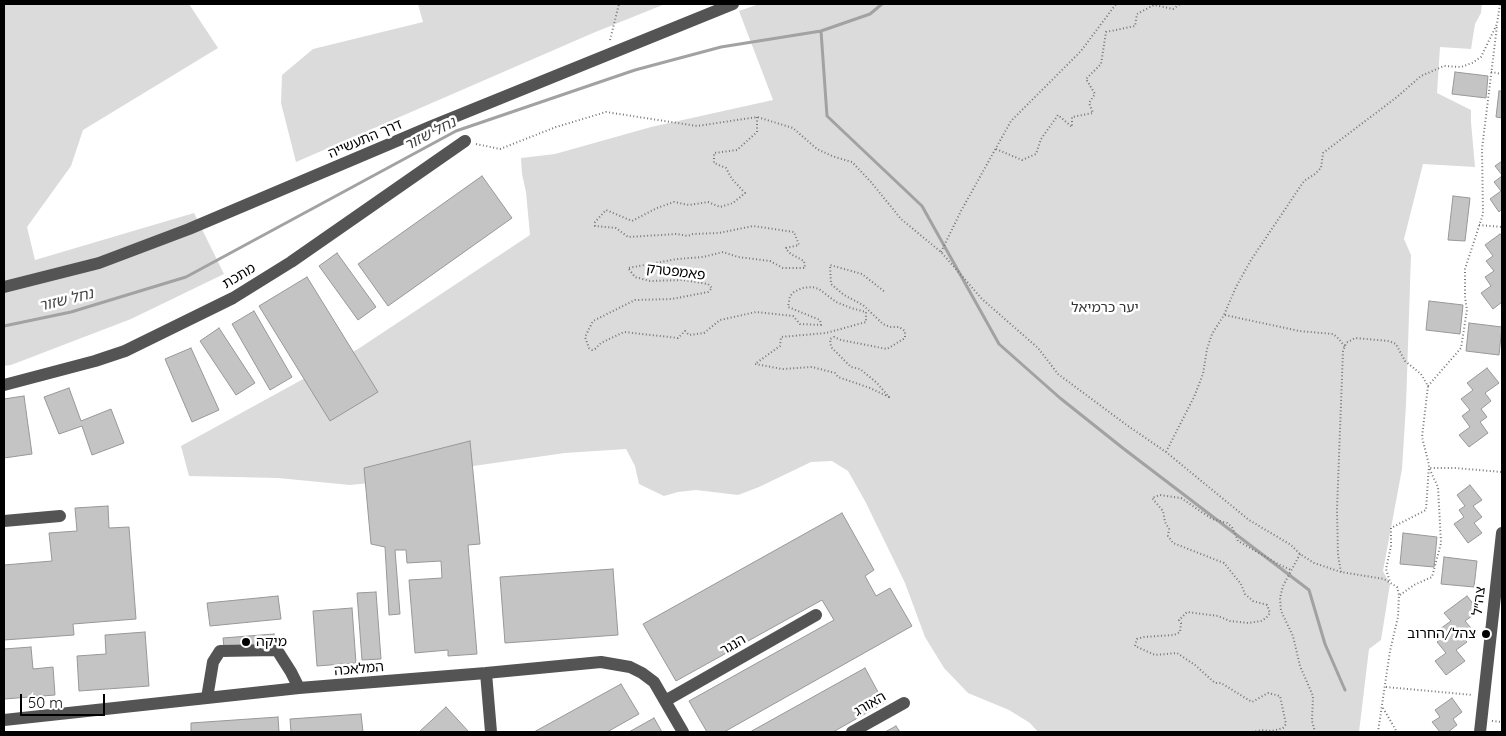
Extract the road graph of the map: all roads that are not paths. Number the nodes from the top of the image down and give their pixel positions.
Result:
1 (733, 4) edge
2 (464, 141) road end
3 (4, 287) edge
4 (4, 385) edge
5 (60, 516) dead end
6 (4, 521) edge
7 (1502, 533) edge
8 (816, 615) dead end
9 (1489, 650) junction
10 (1502, 652) edge
11 (486, 673) junction
12 (299, 688) junction
13 (207, 698) junction
14 (665, 701) junction
15 (904, 703) dead end
16 (4, 720) edge
17 (491, 732) edge
18 (683, 732) edge
19 (852, 732) edge
20 (1480, 732) edge

1 - 3 street, דרך התעשייה
2 - 4 street, מתכת
5 - 6 street
7 - 9 street, צה״ל
8 - 14 street, הנגר
9 - 10 street
9 - 20 street, צה״ל
11 - 12 street, המלאכה
11 - 14 street, המלאכה
11 - 17 street
12 - 13 street, המלאכה
12 - 13 street
13 - 16 street, המלאכה
14 - 18 street, המלאכה
15 - 19 street, האורג

